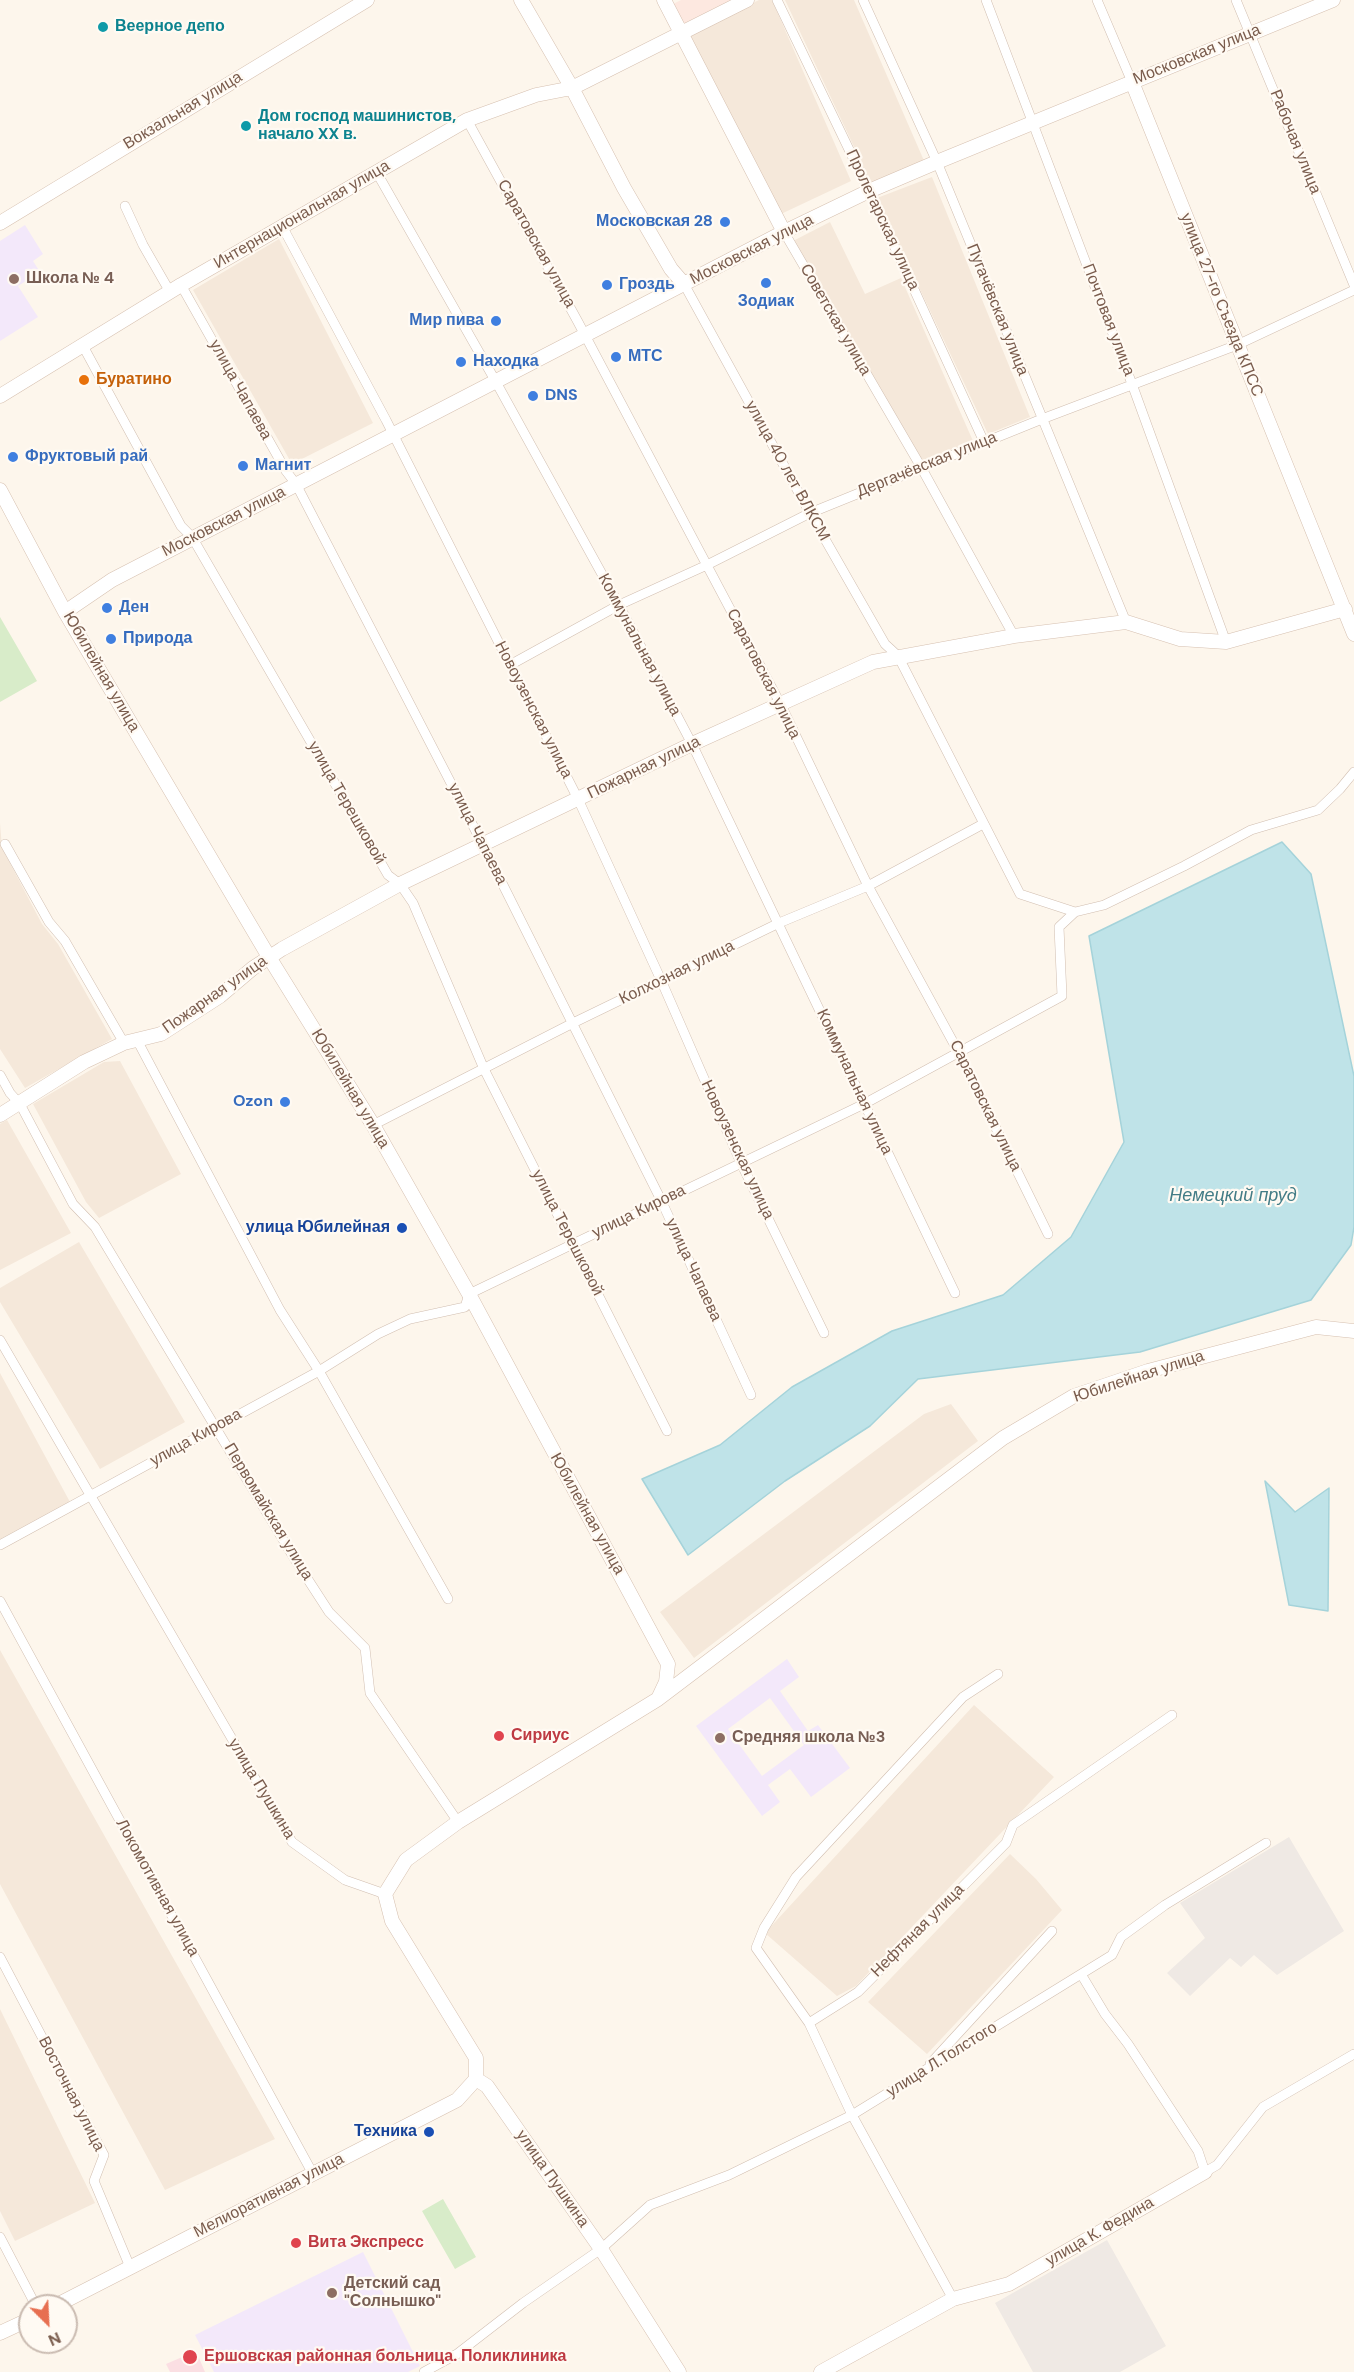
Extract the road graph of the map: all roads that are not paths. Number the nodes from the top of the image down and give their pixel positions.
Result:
1 (367, 0) edge
2 (521, 0) edge
3 (664, 0) edge
4 (747, 0) edge
5 (777, 0) edge
6 (863, 0) edge
7 (986, 0) edge
8 (1097, 0) edge
9 (1236, 0) edge
10 (1333, 0) edge
11 (681, 33) junction
12 (1251, 33) junction
13 (1132, 82) junction
14 (572, 88) junction
15 (467, 120) junction
16 (1034, 123) junction
17 (937, 162) junction
18 (377, 173) junction
19 (869, 191) junction
20 (125, 206) dead end
21 (0, 223) edge
22 (282, 226) junction
23 (784, 232) junction
24 (684, 284) junction
25 (1354, 287) edge
26 (176, 289) junction
27 (585, 337) junction
28 (1237, 345) junction
29 (83, 346) junction
30 (496, 382) junction
31 (1132, 384) junction
32 (0, 396) edge
33 (1042, 419) junction
34 (392, 434) junction
35 (984, 442) junction
36 (921, 466) junction
37 (296, 484) junction
38 (0, 490) edge
39 (810, 513) junction
40 (192, 537) junction
41 (707, 566) junction
42 (619, 605) junction
43 (1345, 609) junction
44 (65, 612) junction
45 (1126, 622) junction
46 (1354, 634) edge
47 (1014, 636) junction
48 (1226, 642) junction
49 (898, 656) junction
50 (510, 665) junction
51 (781, 705) junction
52 (692, 744) junction
53 (1354, 771) edge
54 (578, 799) junction
55 (982, 824) junction
56 (5, 844) dead end
57 (483, 845) junction
58 (400, 884) junction
59 (868, 886) junction
60 (1075, 912) junction
61 (779, 923) junction
62 (269, 957) junction
63 (662, 980) junction
64 (573, 1023) junction
65 (131, 1041) junction
66 (959, 1053) junction
67 (484, 1069) junction
68 (0, 1075) edge
69 (20, 1104) junction
70 (864, 1104) junction
71 (0, 1115) edge
72 (373, 1125) junction
73 (741, 1163) junction
74 (661, 1200) junction
75 (1048, 1234) dead end
76 (573, 1245) junction
77 (955, 1293) dead end
78 (469, 1294) junction
79 (1354, 1331) edge
80 (824, 1333) dead end
81 (0, 1340) edge
82 (319, 1371) junction
83 (751, 1395) dead end
84 (217, 1427) junction
85 (667, 1431) dead end
86 (89, 1496) junction
87 (0, 1545) edge
88 (448, 1599) dead end
89 (0, 1601) edge
90 (998, 1674) dead end
91 (658, 1699) junction
92 (1172, 1715) dead end
93 (458, 1822) junction
94 (1266, 1843) dead end
95 (385, 1894) junction
96 (1052, 1931) dead end
97 (0, 1957) edge
98 (1081, 1974) junction
99 (809, 2023) junction
100 (1354, 2054) edge
101 (921, 2073) junction
102 (476, 2079) junction
103 (852, 2115) junction
104 (1205, 2172) junction
105 (313, 2174) junction
106 (0, 2237) edge
107 (601, 2249) junction
108 (130, 2267) junction
109 (30, 2294) edge
110 (78, 2294) edge
111 (953, 2299) junction
112 (18, 2325) edge
113 (0, 2333) edge
114 (424, 2372) edge
115 (679, 2372) edge
116 (821, 2372) edge

1 - 21 street, Вокзальная улица
2 - 14 street, улица 40 лет ВЛКСМ
3 - 11 street, Советская улица
4 - 11 street, Интернациональная улица
5 - 19 street, Пролетарская улица
6 - 17 street, Пугачёвская улица
7 - 16 street, Почтовая улица
8 - 13 street, улица 27-го Съезда КПСС
9 - 12 street, Рабочая улица
10 - 12 street, Московская улица
11 - 14 street, Интернациональная улица
11 - 23 street, Советская улица
12 - 13 street, Московская улица
12 - 25 street, Рабочая улица
13 - 16 street, Московская улица
13 - 28 street, улица 27-го Съезда КПСС
14 - 15 street, Интернациональная улица
14 - 24 street, улица 40 лет ВЛКСМ
15 - 18 street, Интернациональная улица
15 - 27 street, Саратовская улица
16 - 17 street, Московская улица
16 - 31 street, Почтовая улица
17 - 19 street, Московская улица
17 - 33 street, Пугачёвская улица
18 - 22 street, Интернациональная улица
18 - 30 street, Коммунальная улица
19 - 23 street, Московская улица
19 - 35 street, Пролетарская улица
20 - 26 street, улица Чапаева
22 - 26 street, Интернациональная улица
22 - 34 street, Новоузенская улица
23 - 24 street, Московская улица
23 - 36 street, Советская улица
24 - 27 street, Московская улица
24 - 39 street, улица 40 лет ВЛКСМ
25 - 28 street, Дергачёвская улица
26 - 29 street, Интернациональная улица
26 - 37 street, улица Чапаева
27 - 30 street, Московская улица
27 - 41 street, Саратовская улица
28 - 31 street, Дергачёвская улица
28 - 43 street, улица 27-го Съезда КПСС
29 - 32 street, Интернациональная улица
29 - 40 street, улица Терешковой
30 - 34 street, Московская улица
30 - 42 street, Коммунальная улица
31 - 33 street, Дергачёвская улица
31 - 48 street, Почтовая улица
33 - 35 street, Дергачёвская улица
33 - 45 street, Пугачёвская улица
34 - 37 street, Московская улица
34 - 50 street, Новоузенская улица
35 - 36 street, Дергачёвская улица
36 - 39 street, Дергачёвская улица
36 - 47 street, Советская улица
37 - 40 street, Московская улица
37 - 57 street, улица Чапаева
38 - 44 street, Юбилейная улица
39 - 41 street, Дергачёвская улица
39 - 49 street, улица 40 лет ВЛКСМ
40 - 44 street, Московская улица
40 - 58 street, улица Терешковой
41 - 42 street, Дергачёвская улица
41 - 51 street, Саратовская улица
42 - 50 street, Дергачёвская улица
42 - 52 street, Коммунальная улица
43 - 46 street, улица 27-го Съезда КПСС
43 - 48 street, Пожарная улица
44 - 62 street, Юбилейная улица
45 - 47 street, Пожарная улица
45 - 48 street, Пожарная улица
47 - 49 street, Пожарная улица
49 - 51 street, Пожарная улица
49 - 55 street, улица 40 лет ВЛКСМ
50 - 54 street, Новоузенская улица
51 - 52 street, Пожарная улица
51 - 59 street, Саратовская улица
52 - 54 street, Пожарная улица
52 - 61 street, Коммунальная улица
53 - 60 street
54 - 57 street, Пожарная улица
54 - 63 street, Новоузенская улица
55 - 59 street, Колхозная улица
55 - 60 street, улица 40 лет ВЛКСМ
56 - 65 street
57 - 58 street, Пожарная улица
57 - 64 street, улица Чапаева
58 - 62 street, Пожарная улица
58 - 67 street, улица Терешковой
59 - 61 street, Колхозная улица
59 - 66 street, Саратовская улица
60 - 66 street, улица Кирова
61 - 63 street, Колхозная улица
61 - 70 street, Коммунальная улица
62 - 65 street, Пожарная улица
62 - 72 street, Юбилейная улица
63 - 64 street, Колхозная улица
63 - 73 street, Новоузенская улица
64 - 67 street, Колхозная улица
64 - 74 street, улица Чапаева
65 - 69 street, Пожарная улица
65 - 82 street
66 - 70 street, улица Кирова
66 - 75 street, Саратовская улица
67 - 72 street, Колхозная улица
67 - 76 street, улица Терешковой
68 - 69 street, Первомайская улица
69 - 71 street, Пожарная улица
69 - 84 street, Первомайская улица
70 - 73 street, улица Кирова
70 - 77 street, Коммунальная улица
72 - 78 street, Юбилейная улица
73 - 74 street, улица Кирова
73 - 80 street, Новоузенская улица
74 - 76 street, улица Кирова
74 - 83 street, улица Чапаева
76 - 78 street, улица Кирова
76 - 85 street, улица Терешковой
78 - 82 street, улица Кирова
78 - 91 street, Юбилейная улица
79 - 91 street, Юбилейная улица
81 - 86 street, улица Пушкина
82 - 84 street, улица Кирова
82 - 88 street
84 - 86 street, улица Кирова
84 - 93 street, Первомайская улица
86 - 87 street, улица Кирова
86 - 95 street, улица Пушкина
89 - 105 street, Локомотивная улица
90 - 99 street
91 - 93 street, Юбилейная улица
92 - 99 street, Нефтяная улица
93 - 95 street, Юбилейная улица
94 - 98 street, улица Л.Толстого
95 - 102 street
96 - 101 street
97 - 108 street, Восточная улица
98 - 101 street, улица Л.Толстого
98 - 104 street
99 - 103 street
100 - 104 street, улица К. Федина
101 - 103 street, улица Л.Толстого
102 - 105 street, Мелиоративная улица
102 - 107 street, улица Пушкина
103 - 107 street, улица Л.Толстого
103 - 111 street
104 - 111 street, улица К. Федина
105 - 108 street, Мелиоративная улица
106 - 109 street
107 - 114 street, улица Л.Толстого
107 - 115 street, улица Пушкина
108 - 110 street, Мелиоративная улица
111 - 116 street, улица К. Федина
112 - 113 street

